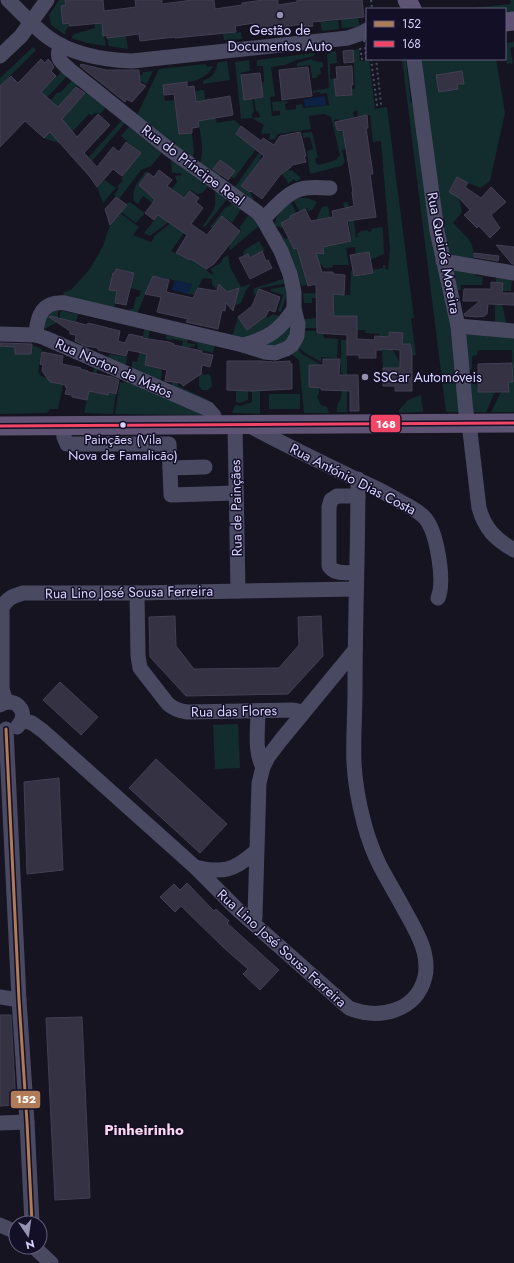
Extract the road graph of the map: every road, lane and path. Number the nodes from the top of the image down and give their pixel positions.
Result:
1 (8, 0) edge
2 (47, 0) edge
3 (32, 22) junction
4 (366, 31) edge
5 (366, 39) edge
6 (61, 45) junction
7 (360, 49) dead end
8 (0, 56) edge
9 (366, 56) edge
10 (366, 59) edge
11 (371, 60) edge
12 (376, 60) edge
13 (414, 60) edge
14 (330, 188) dead end
15 (264, 219) junction
16 (443, 261) junction
17 (514, 273) edge
18 (294, 309) junction
19 (458, 326) junction
20 (514, 331) edge
21 (0, 334) edge
22 (36, 335) junction
23 (243, 345) junction
24 (465, 423) junction
25 (514, 423) edge
26 (215, 425) junction
27 (242, 425) junction
28 (0, 426) edge
29 (65, 435) junction
30 (205, 467) dead end
31 (170, 468) junction
32 (358, 480) junction
33 (236, 493) junction
34 (358, 496) junction
35 (514, 550) edge
36 (356, 573) junction
37 (356, 589) junction
38 (238, 591) junction
39 (136, 593) junction
40 (438, 598) dead end
41 (355, 650) junction
42 (3, 703) edge
43 (258, 711) junction
44 (303, 712) junction
45 (22, 720) junction
46 (3, 728) edge
47 (263, 767) junction
48 (256, 851) junction
49 (195, 867) junction
50 (254, 924) junction
51 (0, 997) edge
52 (19, 1000) junction
53 (27, 1122) junction
54 (0, 1123) edge
55 (32, 1215) edge
56 (42, 1255) edge
57 (51, 1263) edge

1 - 3 street
2 - 3 street
3 - 6 street
3 - 8 street
4 - 6 street
5 - 9 path
6 - 15 street, Rua do Príncipe Real
7 - 10 path
11 - 12 path
13 - 16 street, Rua Queirós Moreira
14 - 15 street
15 - 18 street, Rua do Príncipe Real
16 - 17 street
16 - 19 street, Rua Queirós Moreira
18 - 23 street
18 - 23 street, Rua do Príncipe Real
19 - 20 street
19 - 24 street, Rua Queirós Moreira
21 - 22 street, Rua Norton de Matos
22 - 23 street, Rua do Príncipe Real
22 - 26 street, Rua Norton de Matos
24 - 25 main road
24 - 27 main road
24 - 35 street, Rua Queirós Moreira
26 - 27 main road
26 - 29 main road
27 - 32 street, Rua António Dias Costa
27 - 33 street, Rua de Painçães
28 - 29 main road
29 - 31 street
30 - 31 street
31 - 33 street
32 - 34 street, Rua Lino José Sousa Ferreira
32 - 40 street, Rua António Dias Costa
33 - 38 street, Rua de Painçães
34 - 36 street, Rua Lino José Sousa Ferreira
34 - 36 street
36 - 37 street, Rua Lino José Sousa Ferreira
37 - 38 street, Rua Lino José Sousa Ferreira
37 - 41 street, Rua Lino José Sousa Ferreira
38 - 39 street, Rua Lino José Sousa Ferreira
39 - 42 street, Rua Lino José Sousa Ferreira
39 - 43 street, Rua das Flores
41 - 44 street
41 - 50 street, Rua Lino José Sousa Ferreira
42 - 45 street, Rua Lino José Sousa Ferreira
43 - 44 street, Rua das Flores
43 - 47 street
44 - 47 street
45 - 46 street
45 - 49 street, Rua Lino José Sousa Ferreira
46 - 52 street
47 - 48 street
48 - 49 street
48 - 50 street
49 - 50 street, Rua Lino José Sousa Ferreira
51 - 52 street
52 - 53 street
53 - 54 street
53 - 55 street
56 - 57 street

